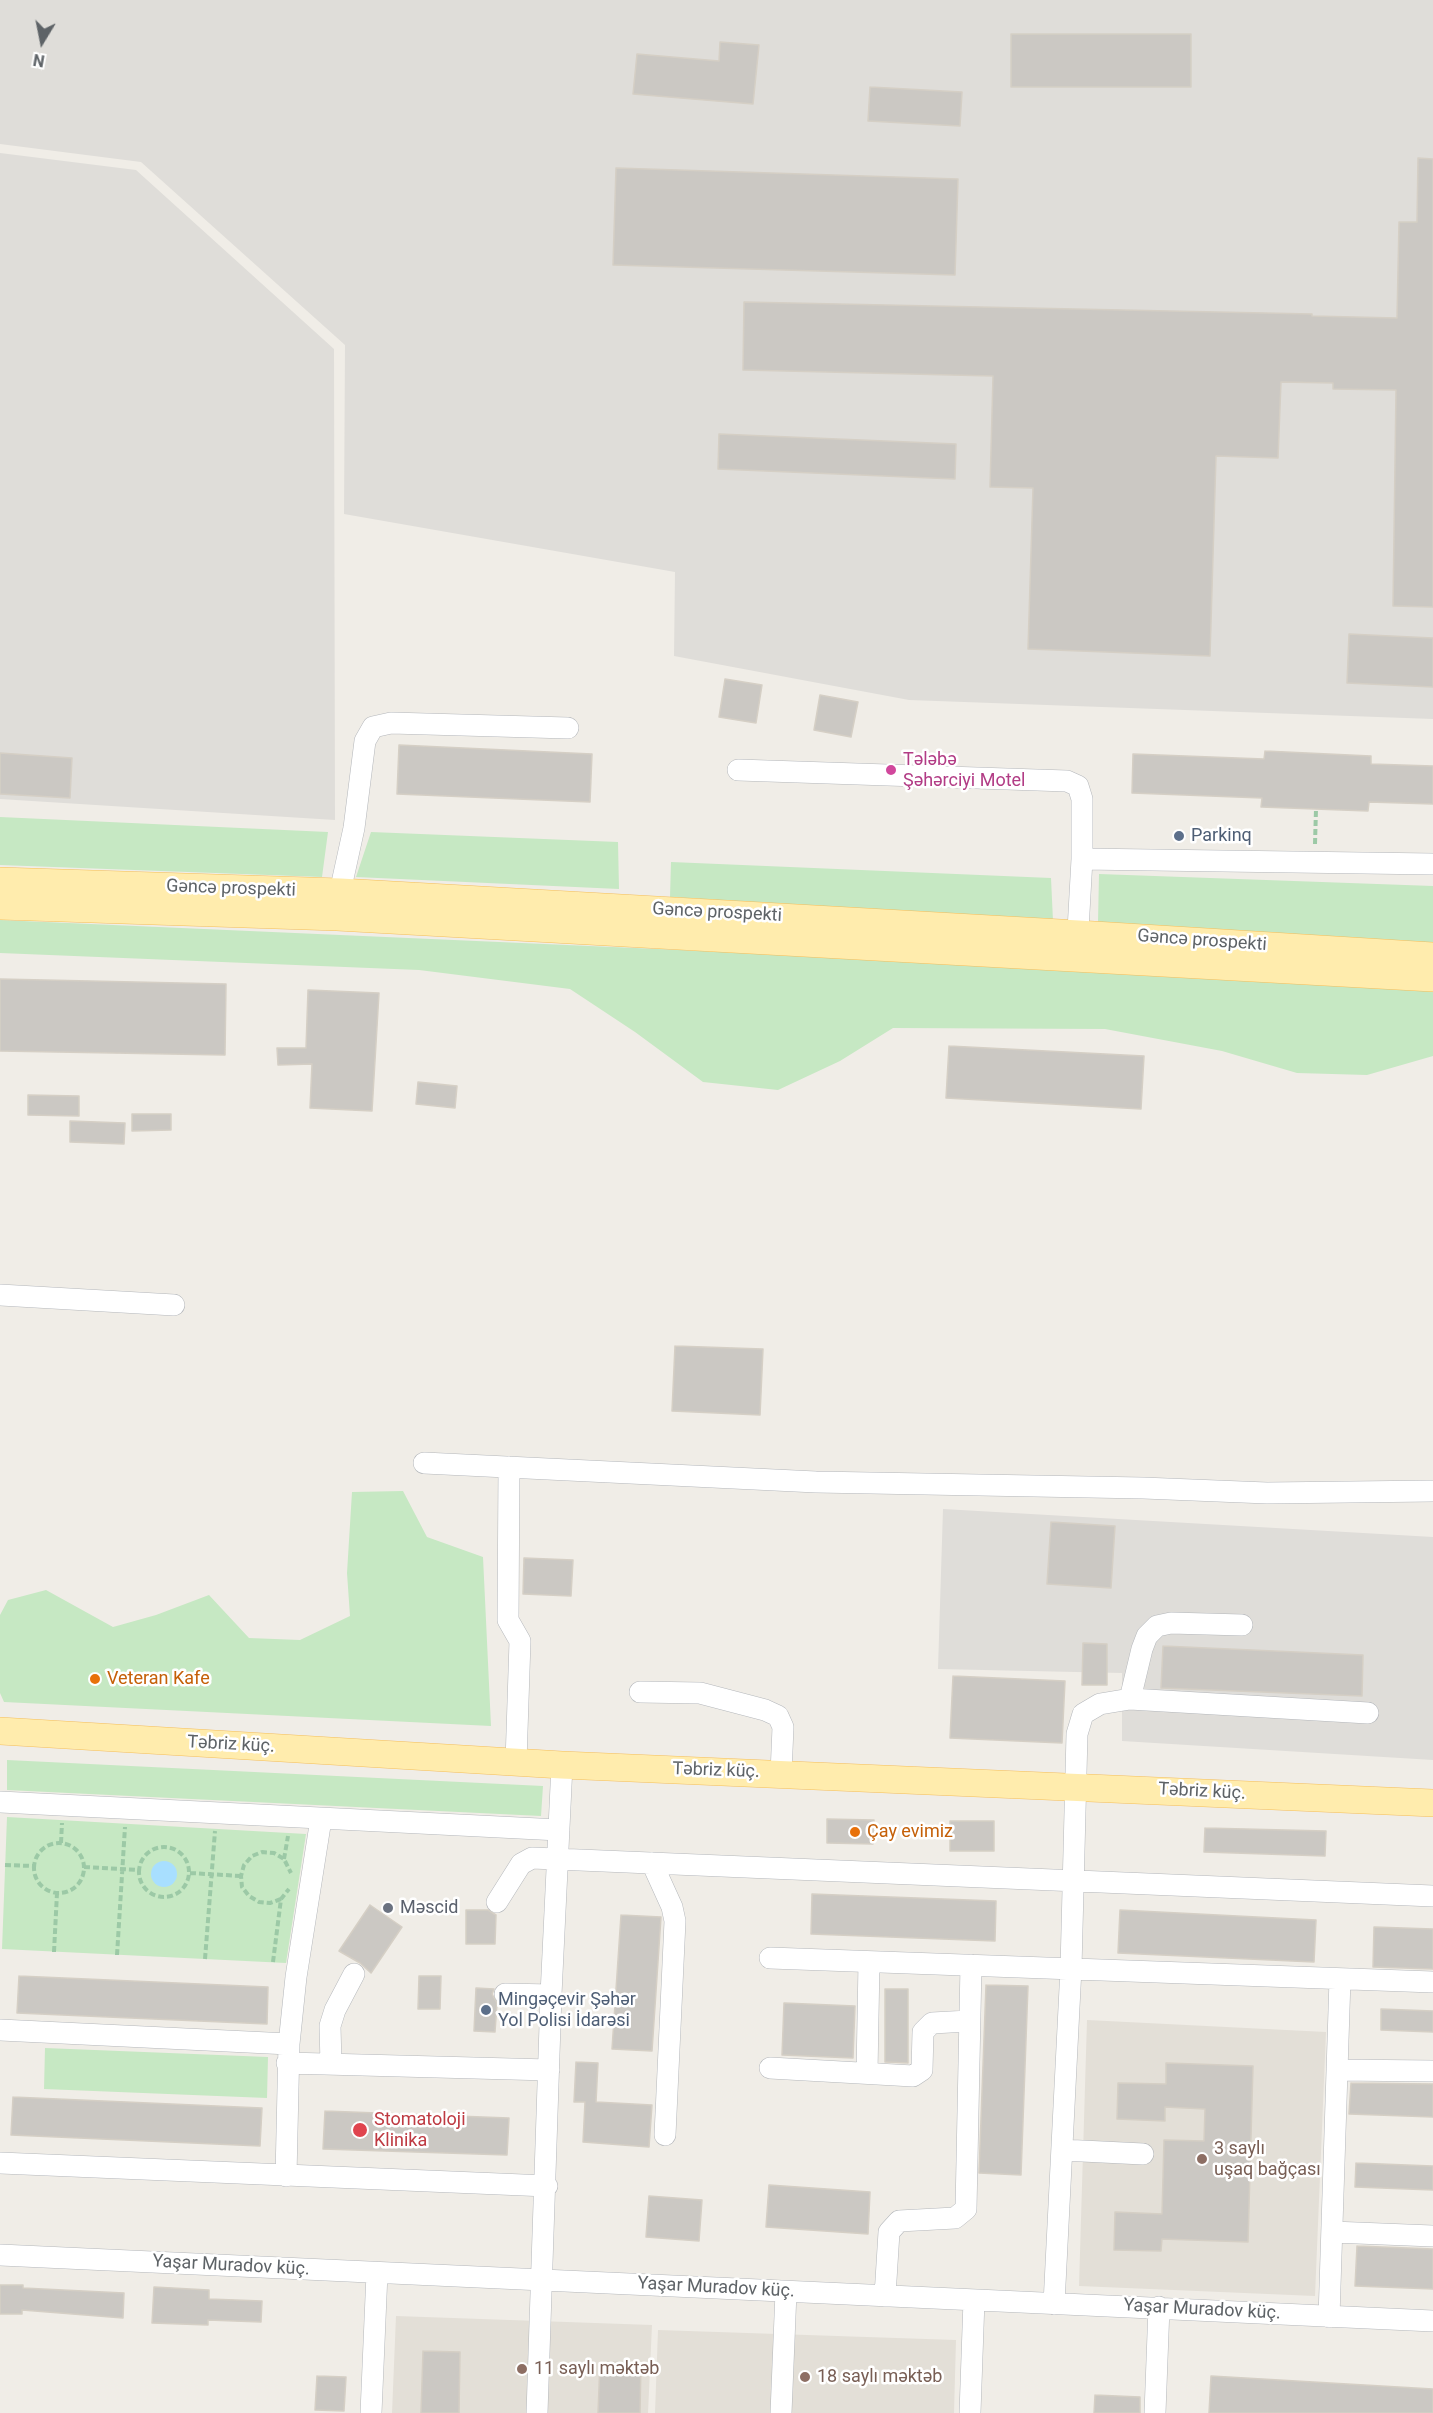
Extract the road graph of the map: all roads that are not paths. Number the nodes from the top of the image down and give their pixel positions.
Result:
1 (568, 728) dead end
2 (738, 770) dead end
3 (1082, 860) junction
4 (1433, 864) edge
5 (0, 881) edge
6 (340, 892) junction
7 (0, 906) edge
8 (1077, 946) junction
9 (1433, 956) edge
10 (1433, 978) edge
11 (0, 1295) edge
12 (174, 1305) dead end
13 (424, 1463) dead end
14 (509, 1467) junction
15 (1433, 1491) edge
16 (1242, 1625) dead end
17 (640, 1692) dead end
18 (1130, 1699) junction
19 (1368, 1713) dead end
20 (0, 1731) edge
21 (516, 1762) junction
22 (562, 1765) junction
23 (781, 1774) junction
24 (1076, 1786) junction
25 (0, 1802) edge
26 (1433, 1803) edge
27 (321, 1819) junction
28 (558, 1830) junction
29 (557, 1859) junction
30 (652, 1863) junction
31 (1074, 1882) junction
32 (1433, 1896) edge
33 (497, 1902) dead end
34 (770, 1958) dead end
35 (869, 1962) junction
36 (971, 1965) junction
37 (1071, 1968) junction
38 (354, 1974) dead end
39 (1341, 1978) junction
40 (1433, 1982) edge
41 (505, 1994) dead end
42 (551, 1995) junction
43 (969, 2021) junction
44 (0, 2030) edge
45 (288, 2053) junction
46 (331, 2064) junction
47 (770, 2068) dead end
48 (549, 2070) junction
49 (1337, 2070) junction
50 (1433, 2071) edge
51 (867, 2073) junction
52 (665, 2135) dead end
53 (1062, 2150) junction
54 (1143, 2154) dead end
55 (0, 2163) edge
56 (285, 2176) junction
57 (547, 2186) junction
58 (1332, 2232) junction
59 (1433, 2236) edge
60 (0, 2255) edge
61 (377, 2273) junction
62 (543, 2281) junction
63 (786, 2292) junction
64 (885, 2296) junction
65 (974, 2300) junction
66 (1054, 2304) junction
67 (1159, 2307) junction
68 (1329, 2317) junction
69 (1433, 2321) edge
70 (371, 2413) edge
71 (537, 2413) edge
72 (781, 2413) edge
73 (970, 2413) edge
74 (1155, 2413) edge

1 - 6 street
2 - 3 street
3 - 4 street
3 - 8 street
5 - 6 main road, Gəncə prospekti
6 - 8 main road, Gəncə prospekti
7 - 8 main road, Gəncə prospekti
8 - 9 main road, Gəncə prospekti
8 - 10 main road, Gəncə prospekti
11 - 12 street
13 - 14 street
14 - 15 street
14 - 21 street
16 - 18 street
17 - 23 street
18 - 19 street
18 - 24 street
20 - 21 main road, Təbriz küç.
21 - 22 main road, Təbriz küç.
22 - 23 main road, Təbriz küç.
22 - 28 street
23 - 24 main road, Təbriz küç.
24 - 26 main road, Təbriz küç.
24 - 31 street
25 - 27 street
27 - 28 street
27 - 45 street
28 - 29 street
29 - 30 street
29 - 33 street
29 - 42 street
30 - 31 street
30 - 52 street
31 - 32 street
31 - 37 street
34 - 35 street
35 - 36 street
35 - 51 street
36 - 37 street
36 - 43 street
37 - 39 street
37 - 53 street
38 - 46 street
39 - 40 street
39 - 49 street
41 - 42 street
42 - 48 street
43 - 51 street
43 - 64 street
44 - 45 street
45 - 46 street
45 - 56 street
46 - 48 street
47 - 51 street
48 - 57 street
49 - 50 street
49 - 58 street
53 - 54 street
53 - 66 street
55 - 56 street
56 - 57 street
57 - 62 street
58 - 59 street
58 - 68 street
60 - 61 street, Yaşar Muradov küç.
61 - 62 street, Yaşar Muradov küç.
61 - 70 street
62 - 63 street, Yaşar Muradov küç.
62 - 71 street
63 - 64 street, Yaşar Muradov küç.
63 - 72 street
64 - 65 street, Yaşar Muradov küç.
65 - 66 street, Yaşar Muradov küç.
65 - 73 street
66 - 67 street, Yaşar Muradov küç.
67 - 68 street, Yaşar Muradov küç.
67 - 74 street
68 - 69 street, Yaşar Muradov küç.

